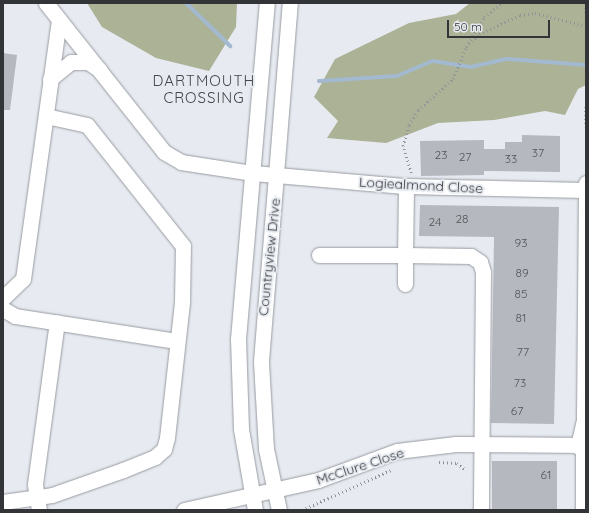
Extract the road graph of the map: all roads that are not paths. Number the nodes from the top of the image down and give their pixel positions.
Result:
1 (46, 3) edge
2 (267, 3) edge
3 (290, 3) edge
4 (59, 19) junction
5 (103, 71) junction
6 (50, 79) junction
7 (46, 116) junction
8 (253, 172) junction
9 (277, 175) junction
10 (410, 182) junction
11 (585, 186) edge
12 (319, 255) dead end
13 (405, 255) junction
14 (405, 284) dead end
15 (3, 298) edge
16 (3, 309) edge
17 (57, 322) junction
18 (178, 341) junction
19 (479, 445) junction
20 (582, 446) edge
21 (273, 491) junction
22 (36, 495) junction
23 (251, 495) junction
24 (3, 502) edge
25 (39, 510) edge
26 (184, 510) edge
27 (255, 510) edge
28 (279, 510) edge
29 (481, 510) edge
30 (583, 510) edge

1 - 4 street, Logiealmond Close
2 - 8 street, Countryview Drive
3 - 9 street, Countryview Drive
4 - 5 street, Logiealmond Close
4 - 6 street
5 - 6 street
5 - 8 street, Logiealmond Close
6 - 7 street
7 - 15 street
7 - 18 street
8 - 9 street, Logiealmond Close
8 - 23 street, Countryview Drive
9 - 10 street, Logiealmond Close
9 - 21 street, Countryview Drive
10 - 11 street, Logiealmond Close
10 - 13 street
11 - 20 street
12 - 13 street
13 - 14 street
13 - 19 street
16 - 17 street
17 - 18 street
17 - 22 street
18 - 22 street
19 - 20 street, McClure Close
19 - 21 street, McClure Close
19 - 29 street
20 - 30 street
21 - 23 street, McClure Close
21 - 28 street, Countryview Drive
22 - 24 street
22 - 25 street
23 - 26 street, McClure Close
23 - 27 street, Countryview Drive

